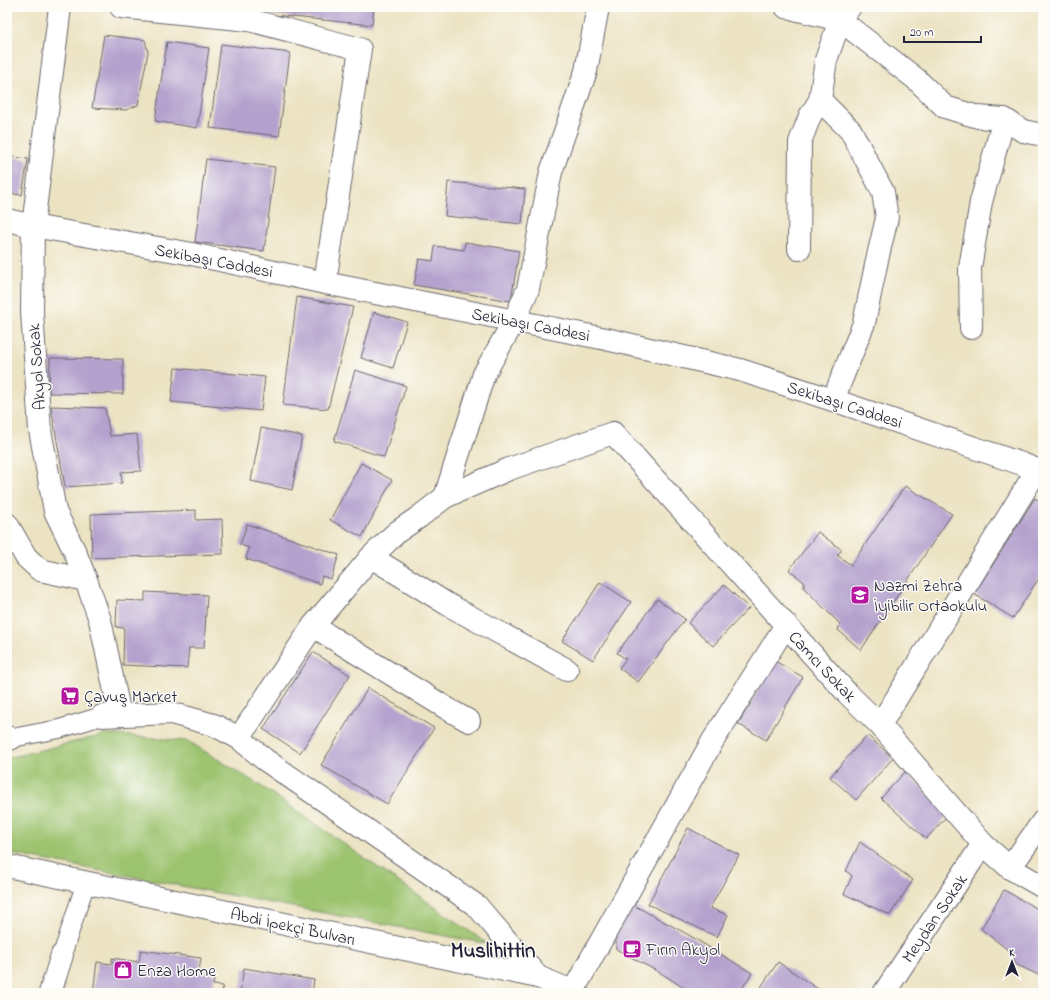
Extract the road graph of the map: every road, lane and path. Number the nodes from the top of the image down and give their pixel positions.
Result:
1 (60, 7) edge
2 (121, 7) edge
3 (598, 7) edge
4 (786, 7) edge
5 (845, 14) edge
6 (820, 100) junction
7 (1004, 119) junction
8 (1043, 135) edge
9 (7, 220) edge
10 (34, 226) junction
11 (799, 249) dead end
12 (325, 283) junction
13 (514, 321) junction
14 (971, 328) dead end
15 (833, 400) junction
16 (1040, 472) edge
17 (445, 497) junction
18 (7, 524) edge
19 (371, 557) junction
20 (86, 580) junction
21 (786, 625) junction
22 (313, 626) junction
23 (567, 670) dead end
24 (111, 716) junction
25 (469, 721) dead end
26 (880, 725) junction
27 (239, 738) junction
28 (10, 739) edge
29 (1043, 821) edge
30 (983, 844) junction
31 (7, 866) edge
32 (1010, 868) junction
33 (86, 882) junction
34 (1043, 887) edge
35 (62, 955) joint
36 (538, 977) junction
37 (575, 992) edge
38 (50, 993) edge
39 (884, 993) edge

1 - 10 street, Akyol Sokak
2 - 12 street
3 - 13 street
4 - 5 street
5 - 6 street
5 - 7 street
6 - 11 street
6 - 15 street
7 - 8 street
7 - 14 street
9 - 10 street, Sekibaşı Caddesi
10 - 12 street, Sekibaşı Caddesi
10 - 20 street, Akyol Sokak
12 - 13 street, Sekibaşı Caddesi
13 - 15 street, Sekibaşı Caddesi
13 - 17 street
15 - 16 street, Sekibaşı Caddesi
16 - 26 street
17 - 19 street
17 - 21 street, Camcı Sokak
18 - 20 street
19 - 22 street
19 - 23 street
20 - 24 street, Akyol Sokak
21 - 26 street, Camcı Sokak
21 - 37 street
22 - 25 street
22 - 27 street
24 - 27 street
24 - 28 street
26 - 30 street, Camcı Sokak
27 - 36 street
29 - 32 street
30 - 32 street, Camcı Sokak
30 - 39 street, Meydan Sokak
31 - 33 street, Abdi İpekçi Bulvarı
32 - 34 street, Camcı Sokak
33 - 35 street
33 - 36 street, Abdi İpekçi Bulvarı
35 - 38 street
36 - 37 street, Abdi İpekçi Bulvarı

